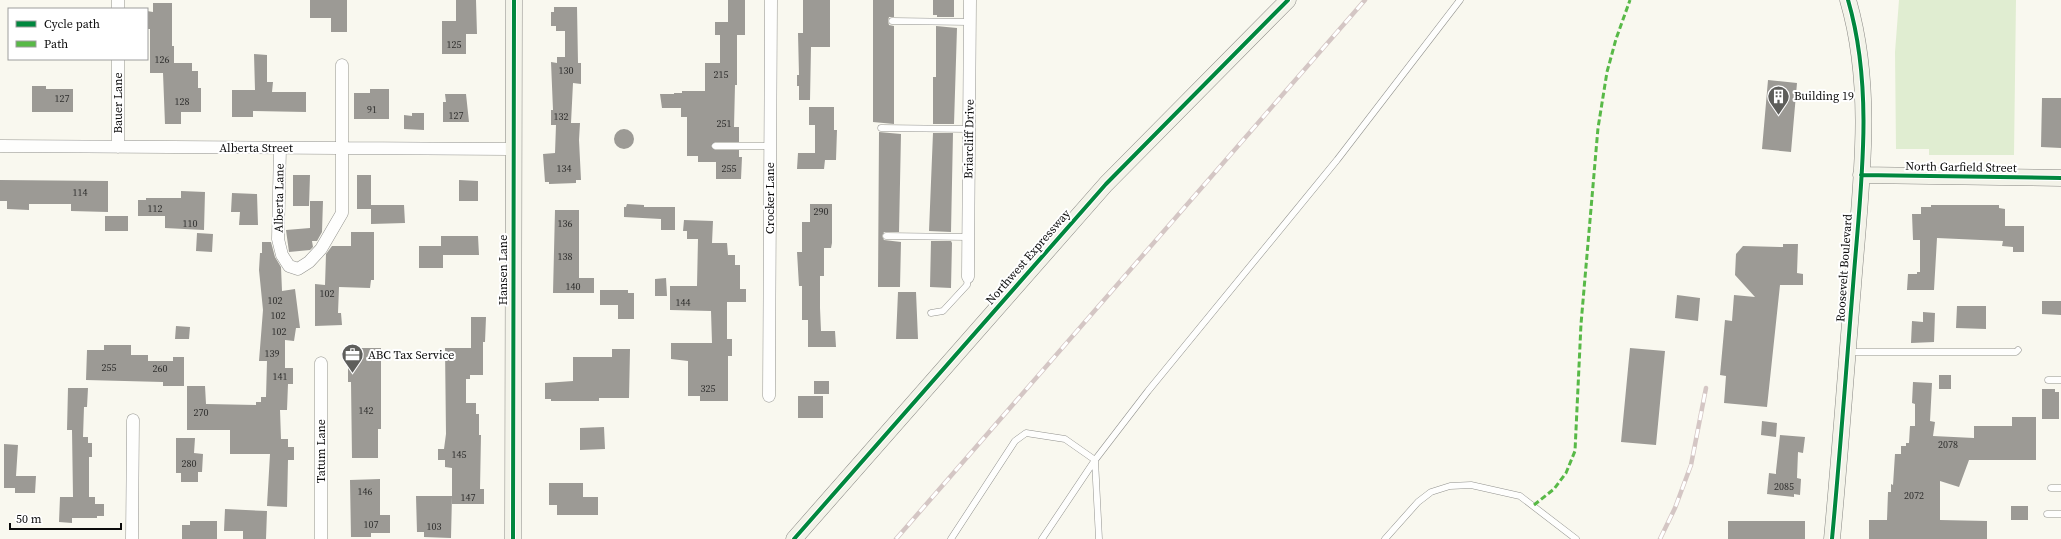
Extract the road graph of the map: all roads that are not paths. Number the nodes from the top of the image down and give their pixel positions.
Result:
1 (514, 0) edge
2 (771, 0) edge
3 (970, 0) edge
4 (1288, 0) edge
5 (1460, 0) edge
6 (1848, 0) edge
7 (892, 21) dead end
8 (970, 22) junction
9 (118, 60) edge
10 (342, 65) dead end
11 (881, 128) dead end
12 (969, 129) junction
13 (0, 146) edge
14 (716, 146) dead end
15 (770, 146) junction
16 (118, 147) junction
17 (280, 148) junction
18 (342, 148) junction
19 (513, 149) junction
20 (1861, 175) junction
21 (2061, 178) edge
22 (886, 236) dead end
23 (968, 237) junction
24 (968, 277) joint
25 (931, 312) dead end
26 (2018, 350) dead end
27 (1847, 352) junction
28 (321, 363) dead end
29 (2048, 380) dead end
30 (2061, 380) edge
31 (769, 396) dead end
32 (133, 420) dead end
33 (1095, 460) junction
34 (2051, 488) dead end
35 (2061, 488) edge
36 (2047, 514) dead end
37 (2061, 514) edge
38 (132, 539) edge
39 (321, 539) edge
40 (513, 539) edge
41 (794, 539) edge
42 (951, 539) edge
43 (1042, 539) edge
44 (1099, 539) edge
45 (1385, 539) edge
46 (1576, 539) edge
47 (1832, 539) edge

1 - 19 main road, Hansen Lane
2 - 15 street, Crocker Lane
3 - 8 street, Briarcliff Drive
4 - 41 main road, Northwest Expressway
5 - 33 lane
6 - 20 main road, Roosevelt Boulevard
7 - 8 lane
8 - 12 street, Briarcliff Drive
9 - 16 street, Bauer Lane
10 - 18 street
11 - 12 lane
12 - 23 street, Briarcliff Drive
13 - 16 street, Alberta Street
14 - 15 lane
15 - 31 street, Crocker Lane
16 - 17 street, Alberta Street
17 - 18 street, Alberta Street
17 - 18 street, Alberta Lane
18 - 19 street, Alberta Street
19 - 40 main road, Hansen Lane
20 - 21 main road, North Garfield Street
20 - 27 main road, Roosevelt Boulevard
22 - 23 lane
23 - 24 street, Briarcliff Drive
24 - 25 lane
26 - 27 lane
27 - 47 main road, Roosevelt Boulevard
28 - 39 street, Tatum Lane
29 - 30 lane
32 - 38 street
33 - 42 lane
33 - 43 lane
33 - 44 lane
34 - 35 lane
36 - 37 lane
45 - 46 lane

